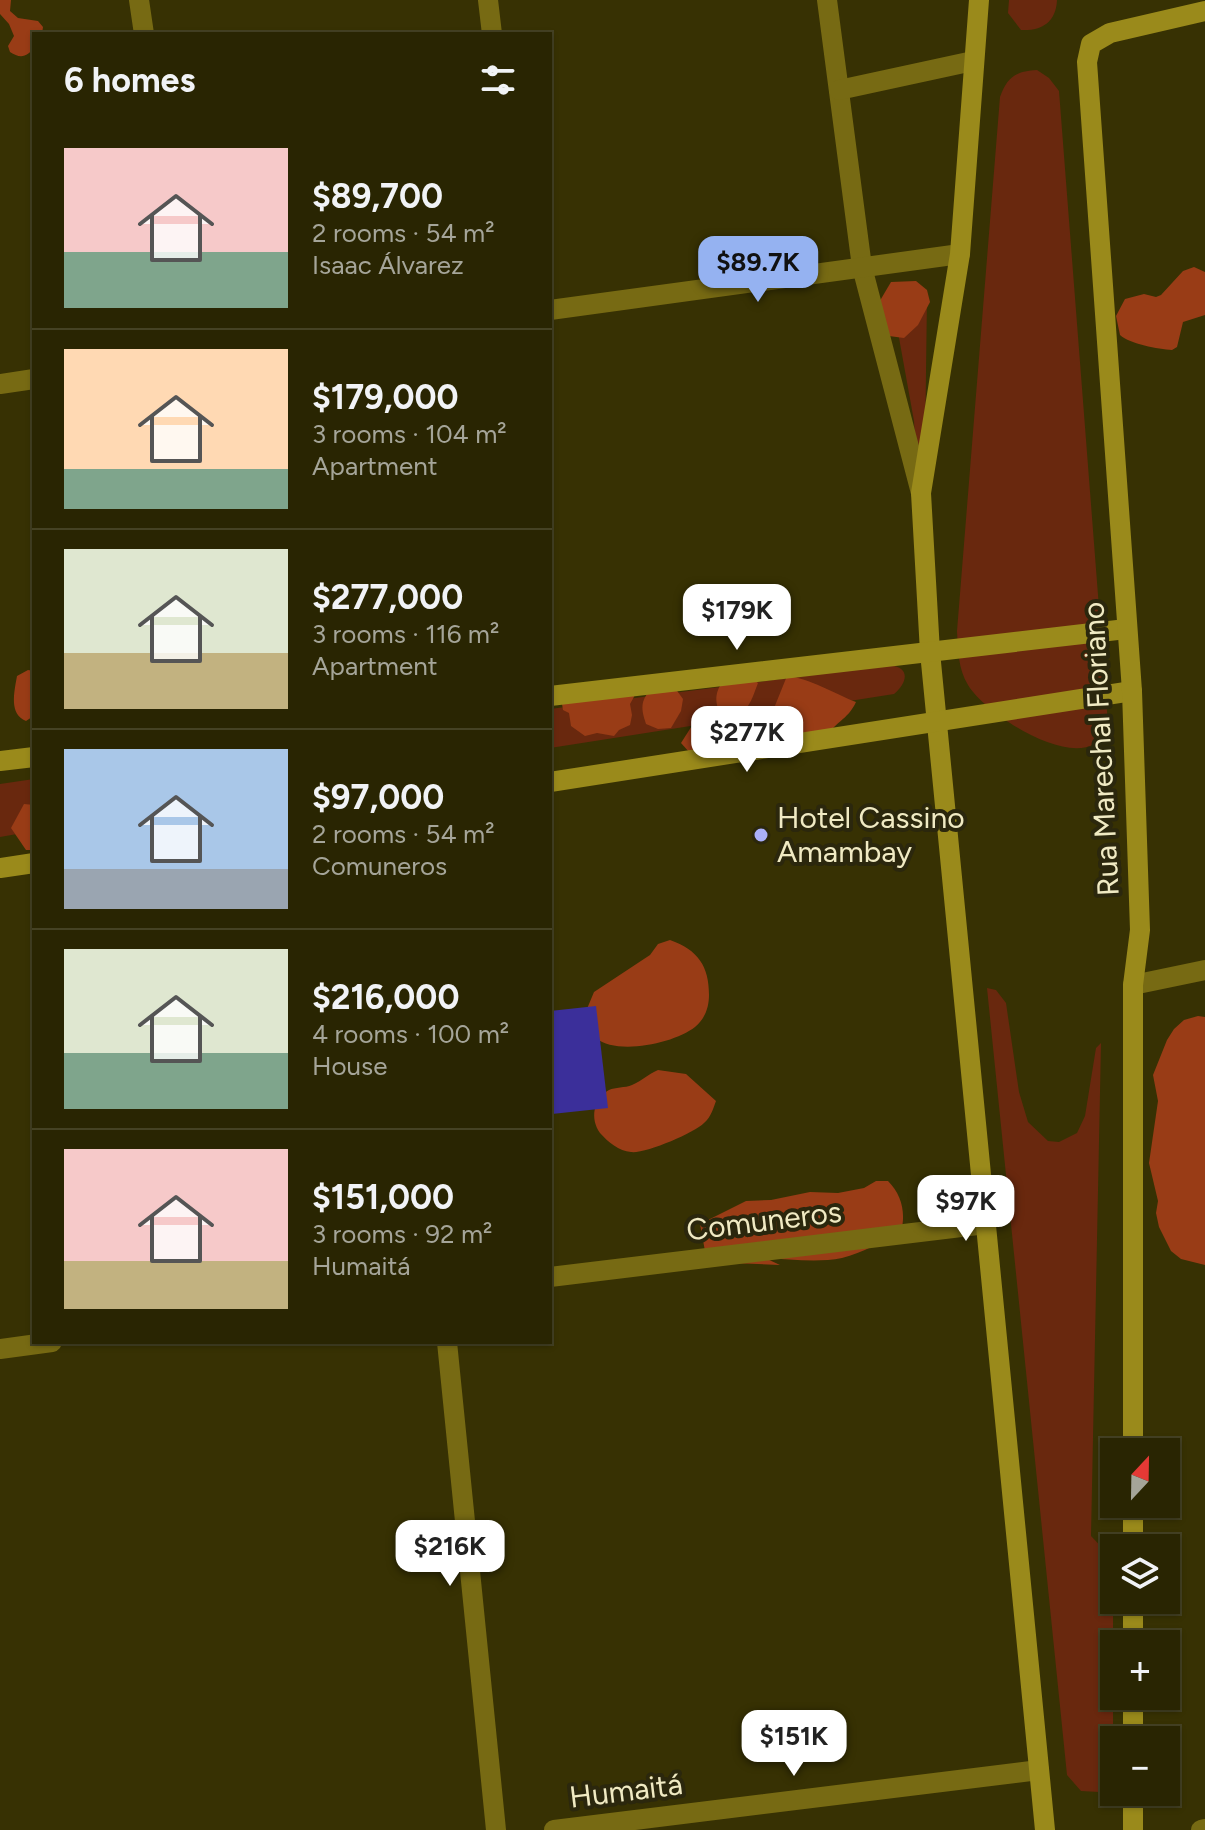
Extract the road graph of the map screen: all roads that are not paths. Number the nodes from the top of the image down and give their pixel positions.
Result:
1 (139, 0) edge
2 (488, 0) edge
3 (827, 0) edge
4 (979, 0) edge
5 (1205, 11) edge
6 (144, 32) edge
7 (492, 32) edge
8 (973, 61) junction
9 (839, 90) junction
10 (960, 254) junction
11 (862, 267) junction
12 (552, 310) edge
13 (32, 379) edge
14 (0, 384) edge
15 (921, 493) junction
16 (1126, 629) junction
17 (930, 652) junction
18 (1132, 691) junction
19 (552, 696) edge
20 (937, 722) junction
21 (32, 757) edge
22 (0, 761) edge
23 (552, 782) edge
24 (32, 863) edge
25 (0, 868) edge
26 (1205, 970) edge
27 (1133, 985) junction
28 (986, 1224) junction
29 (552, 1277) edge
30 (37, 1344) edge
31 (447, 1344) edge
32 (0, 1349) edge
33 (1133, 1438) edge
34 (1039, 1770) junction
35 (1133, 1806) edge
36 (496, 1830) edge
37 (554, 1830) edge
38 (1045, 1830) edge
39 (1133, 1830) edge

1 - 6 street
2 - 7 street
3 - 9 street
4 - 8 main road
5 - 16 main road, Rua Marechal Floriano
8 - 9 street
8 - 10 main road
9 - 11 street
10 - 11 street
10 - 15 main road
11 - 12 street
11 - 15 street
13 - 14 street
15 - 17 main road
16 - 17 main road
16 - 18 main road, Rua Marechal Floriano
17 - 19 main road
17 - 20 main road
18 - 20 main road
18 - 27 main road, Rua Marechal Floriano
20 - 23 main road
20 - 28 main road
21 - 22 main road
24 - 25 main road
26 - 27 street
27 - 33 main road, Rua Marechal Floriano
28 - 29 street, Comuneros
28 - 34 main road
30 - 32 street
31 - 36 street
34 - 37 street, Humaitá
34 - 38 main road
35 - 39 main road

